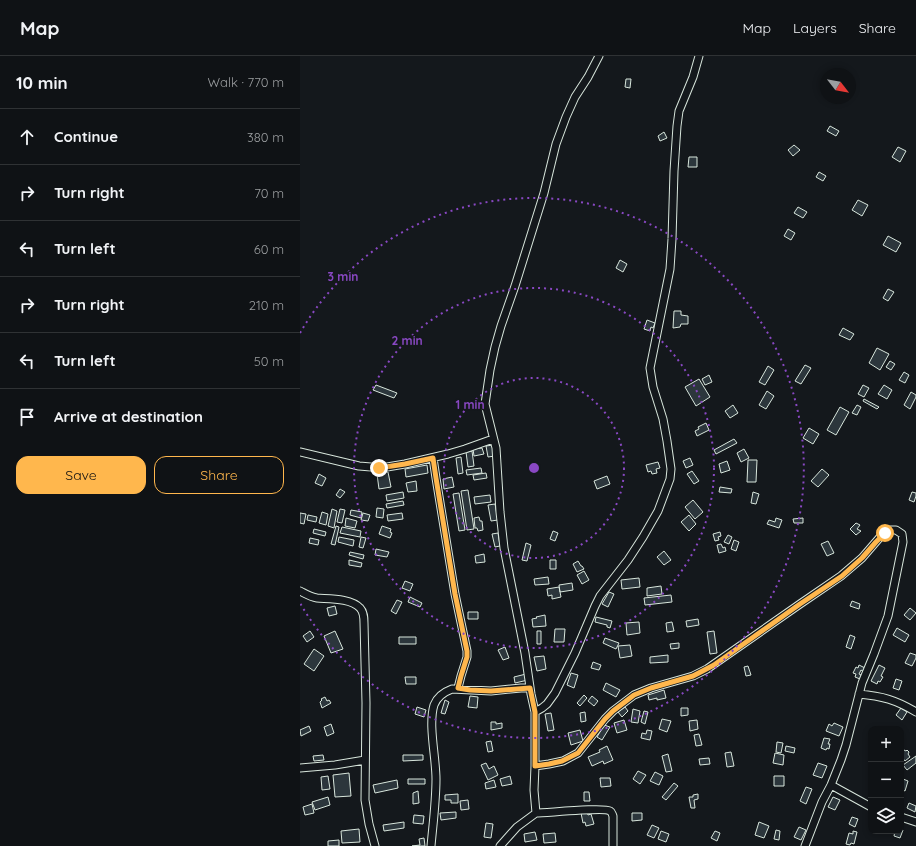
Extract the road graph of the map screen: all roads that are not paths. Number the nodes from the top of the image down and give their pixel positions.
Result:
1 (599, 56) edge
2 (699, 56) edge
3 (493, 439) junction
4 (300, 452) edge
5 (433, 458) junction
6 (300, 591) edge
7 (458, 688) junction
8 (530, 688) junction
9 (859, 694) junction
10 (535, 712) junction
11 (916, 712) edge
12 (365, 760) junction
13 (535, 766) junction
14 (300, 768) edge
15 (831, 785) junction
16 (868, 805) edge
17 (536, 813) junction
18 (904, 818) edge
19 (916, 822) edge
20 (375, 846) edge
21 (431, 846) edge
22 (500, 846) edge
23 (613, 846) edge
24 (805, 846) edge

1 - 3 street
2 - 10 street
3 - 5 street
3 - 8 street
4 - 5 street
5 - 7 street
6 - 12 street
7 - 8 street
7 - 21 street
8 - 10 street
9 - 11 street
9 - 13 street
9 - 15 street
10 - 13 street
12 - 14 street
12 - 20 street
13 - 17 street
15 - 16 street
15 - 24 street
17 - 22 street
17 - 23 street
18 - 19 street

